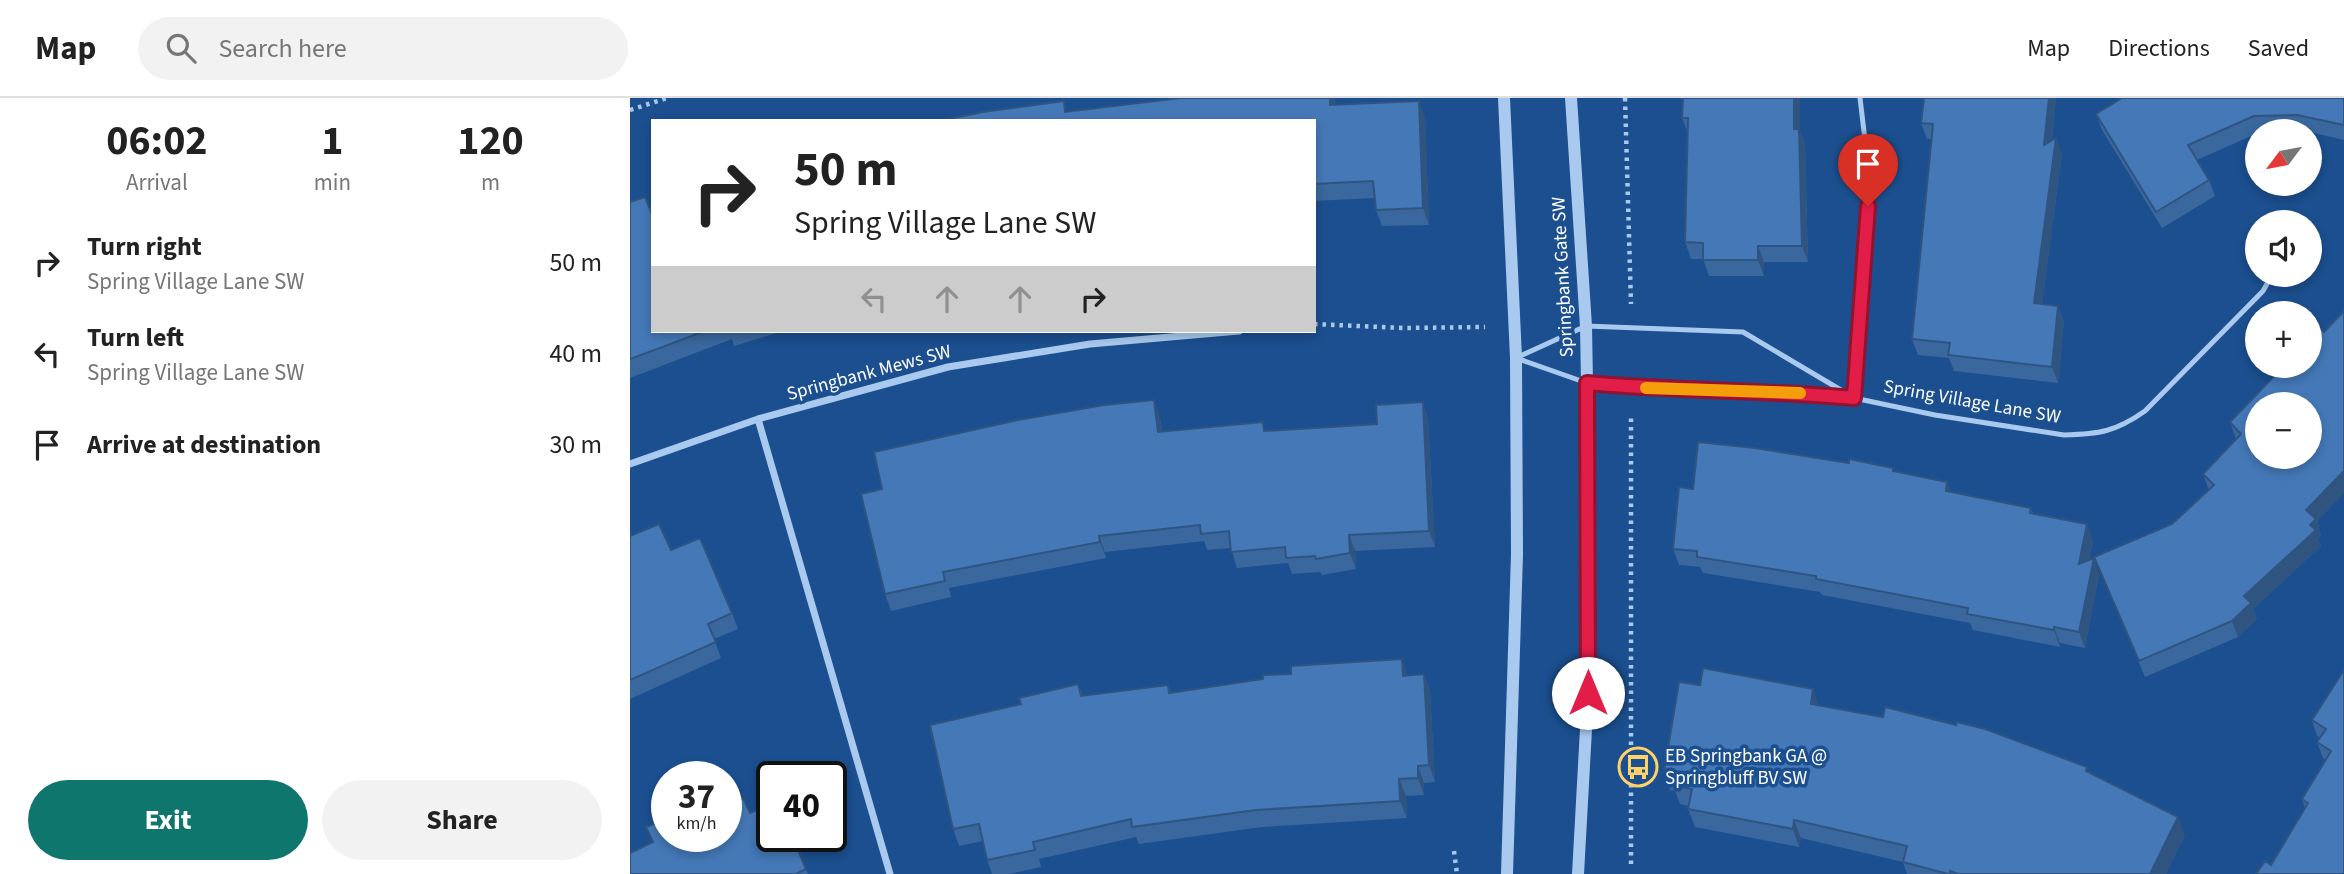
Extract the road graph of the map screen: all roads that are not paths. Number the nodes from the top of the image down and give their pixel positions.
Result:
1 (1504, 98) edge
2 (1572, 98) edge
3 (1860, 98) edge
4 (2265, 287) edge
5 (1586, 326) junction
6 (1216, 333) edge
7 (1516, 358) junction
8 (1587, 383) junction
9 (1854, 398) junction
10 (758, 419) junction
11 (630, 464) edge
12 (890, 874) edge
13 (1507, 874) edge
14 (1578, 874) edge

1 - 7 street
2 - 5 street, Springbank Gate SW
3 - 9 lane, Spring Village Lane SW
4 - 9 lane, Spring Village Lane SW
5 - 7 lane, Spring Village Lane SW
5 - 8 street, Springbank Gate SW
5 - 9 lane, Spring Village Lane SW
6 - 10 street, Springbank Mews SW
7 - 8 lane, Spring Village Lane SW
7 - 13 street
8 - 9 lane, Spring Village Lane SW
8 - 14 street, Springbank Gate SW
10 - 11 street, Springbank Mews SW
10 - 12 street

